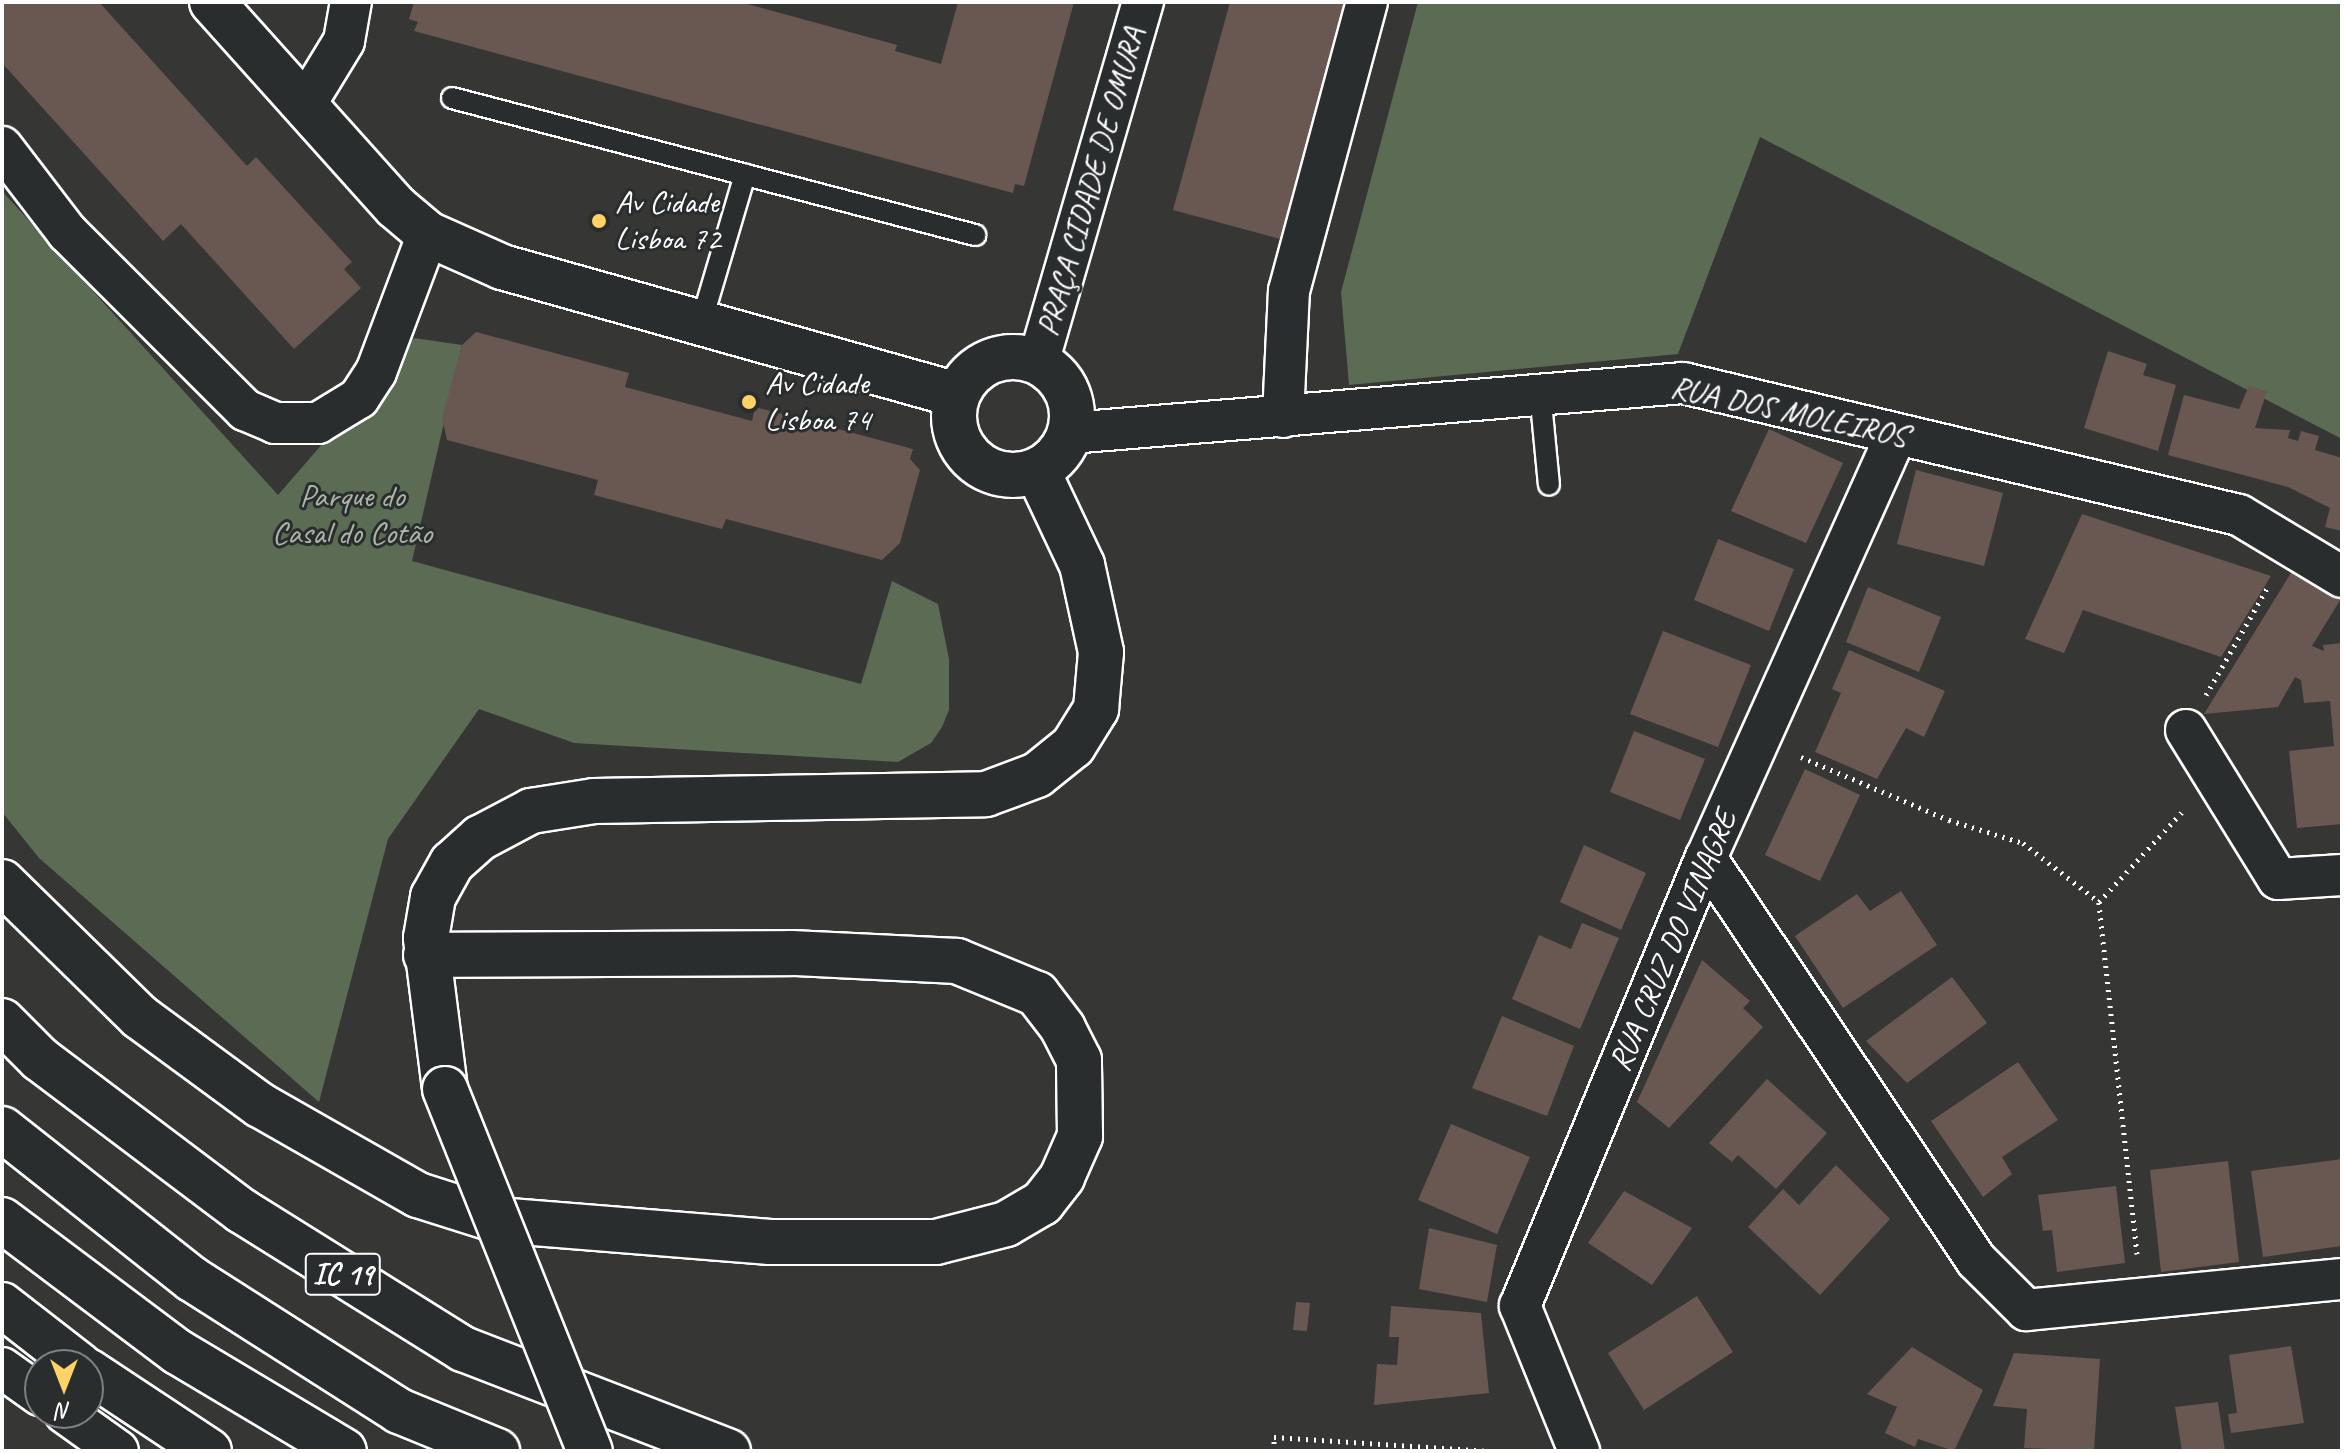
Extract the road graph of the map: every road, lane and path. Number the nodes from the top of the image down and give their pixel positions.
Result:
1 (212, 2) edge
2 (351, 2) edge
3 (1143, 2) edge
4 (1367, 2) edge
5 (452, 98) dead end
6 (305, 105) junction
7 (2, 147) edge
8 (745, 174) junction
9 (428, 234) junction
10 (975, 235) dead end
11 (701, 323) junction
12 (1038, 363) junction
13 (1540, 392) junction
14 (957, 395) junction
15 (1283, 417) junction
16 (1070, 433) junction
17 (1896, 436) junction
18 (1037, 470) junction
19 (1549, 485) dead end
20 (2291, 546) junction
21 (2342, 577) edge
22 (2186, 730) joint
23 (1760, 740) junction
24 (2213, 778) junction
25 (1706, 858) junction
26 (2342, 875) edge
27 (2, 882) edge
28 (2099, 902) junction
29 (426, 955) junction
30 (2, 1021) edge
31 (2, 1129) edge
32 (2, 1220) edge
33 (2342, 1279) edge
34 (2142, 1301) junction
35 (2, 1305) edge
36 (58, 1349) edge
37 (2, 1368) edge
38 (104, 1382) edge
39 (24, 1384) edge
40 (87, 1429) edge
41 (118, 1451) edge
42 (209, 1451) edge
43 (344, 1451) edge
44 (497, 1451) edge
45 (590, 1451) edge
46 (728, 1451) edge
47 (1274, 1451) edge
48 (1493, 1451) edge
49 (1579, 1451) edge

1 - 6 main road
2 - 6 street
3 - 12 street, PRAÇA CIDADE DE OMURA
4 - 15 street
5 - 8 lane
6 - 9 main road
7 - 9 street
8 - 10 lane
8 - 11 lane
9 - 11 main road
11 - 14 main road
12 - 14 main road
12 - 16 main road
13 - 15 street, RUA DOS MOLEIROS
13 - 17 street, RUA DOS MOLEIROS
13 - 19 lane
14 - 18 main road
15 - 16 street, RUA DOS MOLEIROS
16 - 18 main road
17 - 20 street, RUA DOS MOLEIROS
17 - 23 street, RUA CRUZ DO VINAGRE
18 - 29 main road
20 - 21 street, RUA DOS MOLEIROS
20 - 22 path
22 - 24 street
23 - 25 street, RUA CRUZ DO VINAGRE
23 - 28 path
24 - 26 street
24 - 28 path
25 - 34 street
25 - 49 street, RUA CRUZ DO VINAGRE
27 - 29 main road
28 - 34 path
29 - 45 main road, bridge
30 - 46 main road, IC 19
31 - 44 main road, IC 19
32 - 43 main road
33 - 34 street
35 - 36 main road
37 - 39 street
38 - 42 main road
40 - 41 street
47 - 48 path

